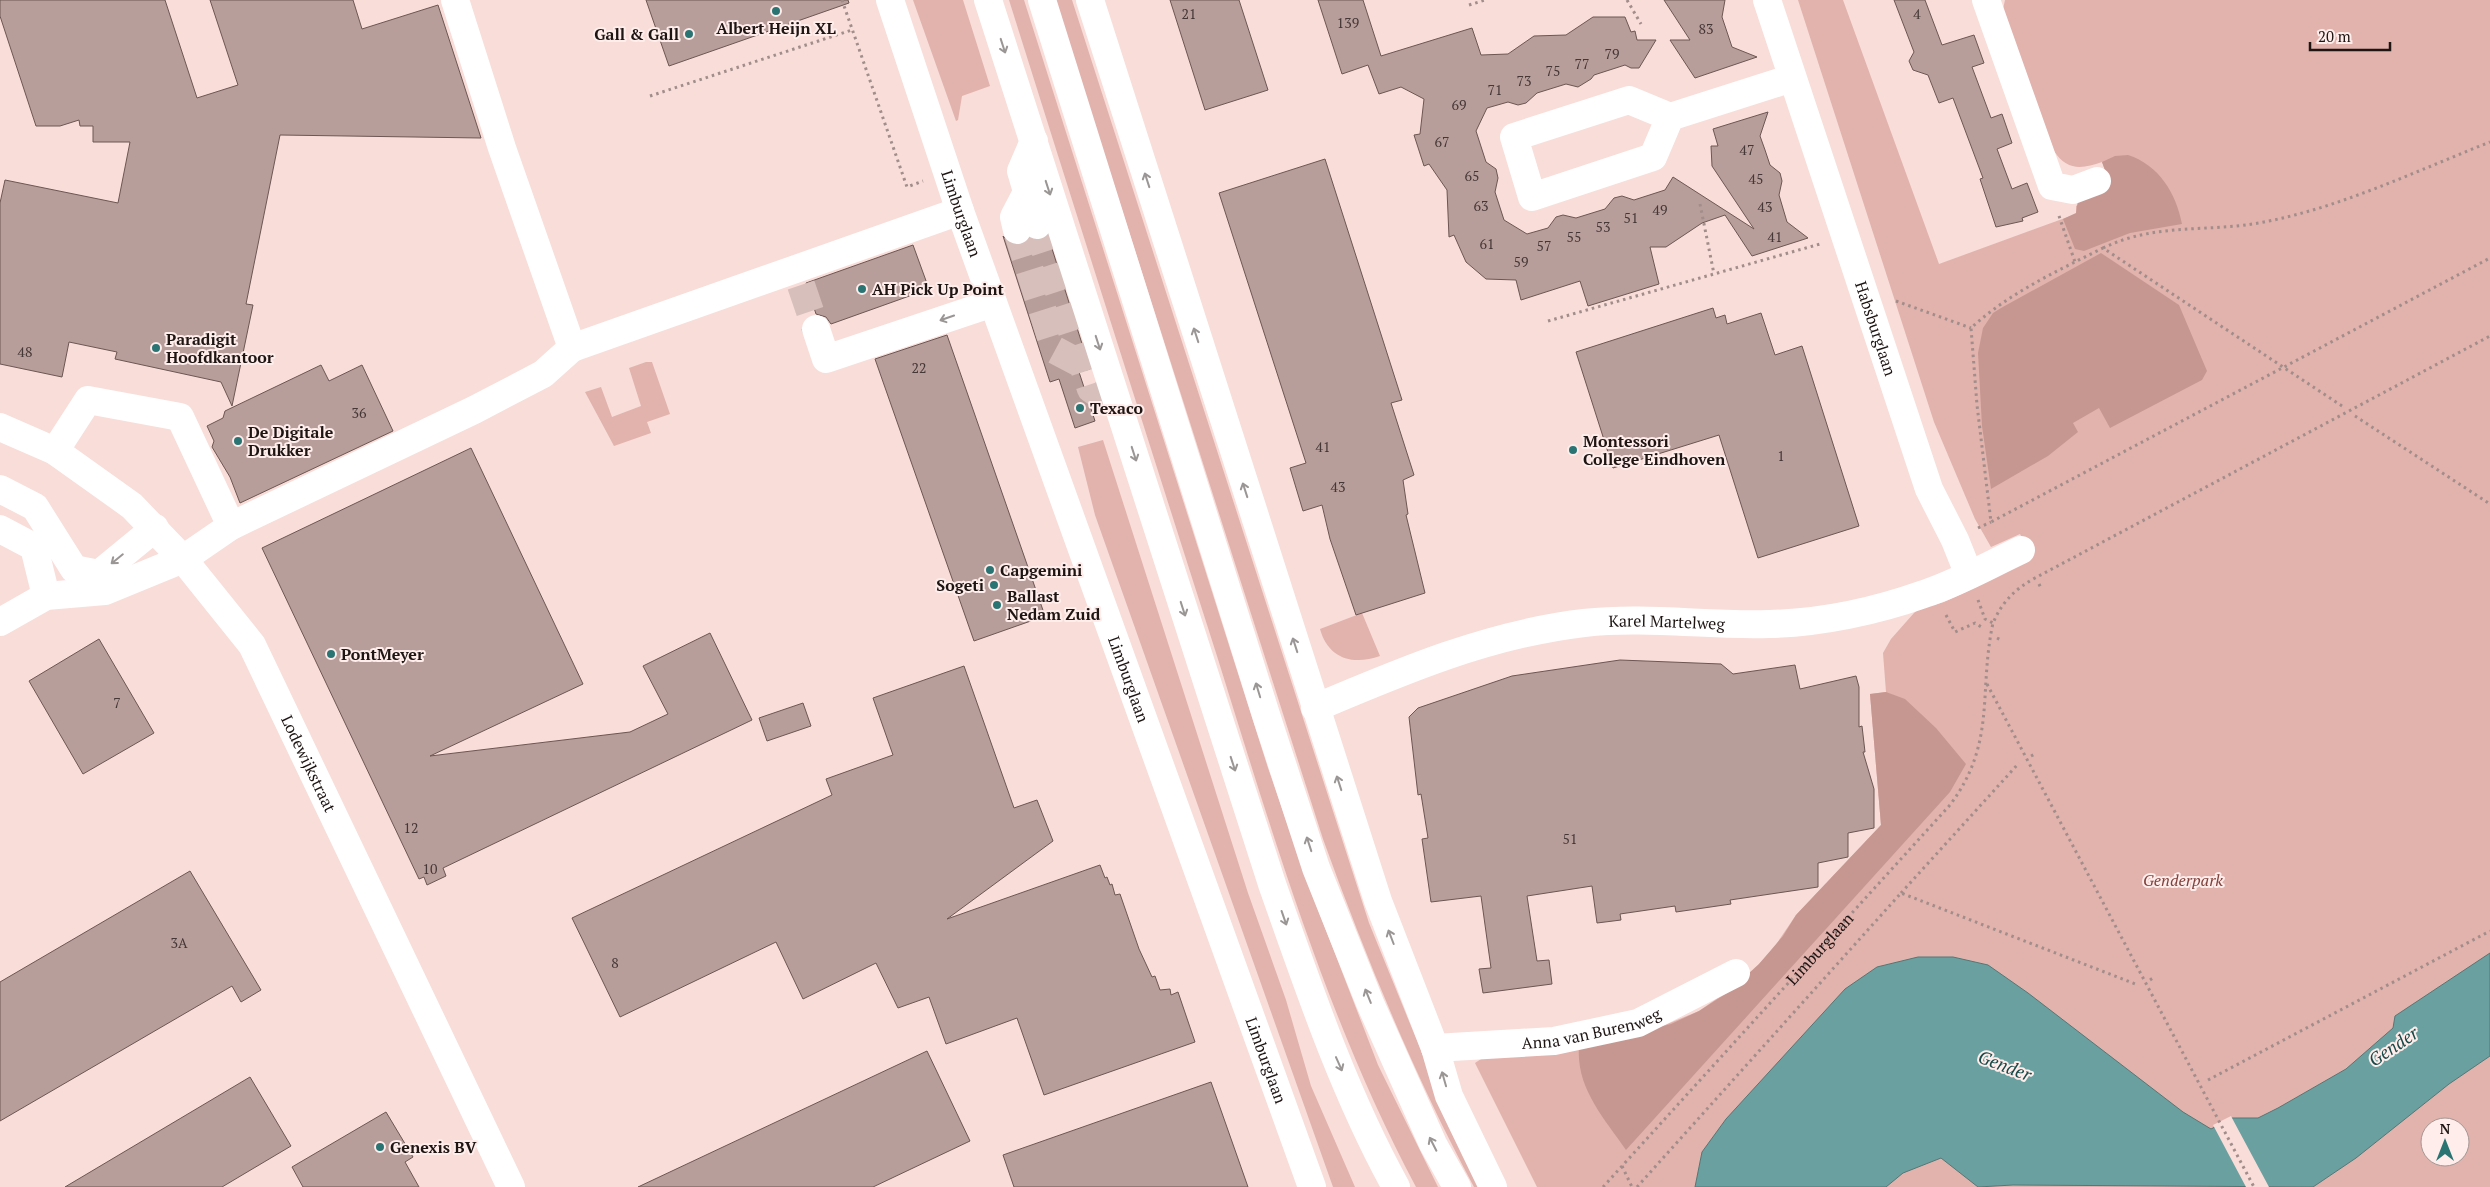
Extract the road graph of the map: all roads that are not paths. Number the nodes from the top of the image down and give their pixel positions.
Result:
1 (455, 0) edge
2 (890, 0) edge
3 (988, 0) edge
4 (1042, 0) edge
5 (1090, 0) edge
6 (1767, 0) edge
7 (1986, 0) edge
8 (1792, 78) junction
9 (1670, 117) junction
10 (1034, 142) junction
11 (2097, 180) dead end
12 (960, 211) junction
13 (1027, 227) tunnel mouth
14 (993, 303) junction
15 (816, 329) tunnel mouth
16 (572, 348) junction
17 (0, 427) edge
18 (55, 452) junction
19 (0, 489) edge
20 (231, 526) junction
21 (155, 528) junction
22 (0, 529) edge
23 (2020, 550) dead end
24 (183, 559) junction
25 (1969, 575) junction
26 (46, 596) junction
27 (0, 622) edge
28 (1315, 708) junction
29 (1736, 973) dead end
30 (1435, 1048) junction
31 (511, 1187) edge
32 (1312, 1187) edge
33 (1396, 1187) edge
34 (1457, 1187) edge
35 (1493, 1187) edge

1 - 16 street
2 - 12 street, Limburglaan
3 -> 10 street
34 -> 4 street
28 -> 5 street
6 - 8 street, Habsburglaan
7 - 11 street
8 - 9 street
8 - 25 street, Habsburglaan
9 - 9 street
10 - 13 street
10 -> 33 street
12 - 14 street, Limburglaan
12 - 16 street
14 -> 15 street
14 - 32 street, Limburglaan
16 - 20 street
17 - 18 street, Lodewijkstraat
18 - 20 street
18 - 21 street, Lodewijkstraat
21 -> 19 street
20 - 24 street
21 - 24 street, Lodewijkstraat
22 - 26 street
23 - 25 street, Karel Martelweg
24 - 26 street
24 - 31 street, Lodewijkstraat
25 - 28 street, Karel Martelweg
26 - 27 street
30 -> 28 street
29 - 30 street, Anna van Burenweg
35 -> 30 street

